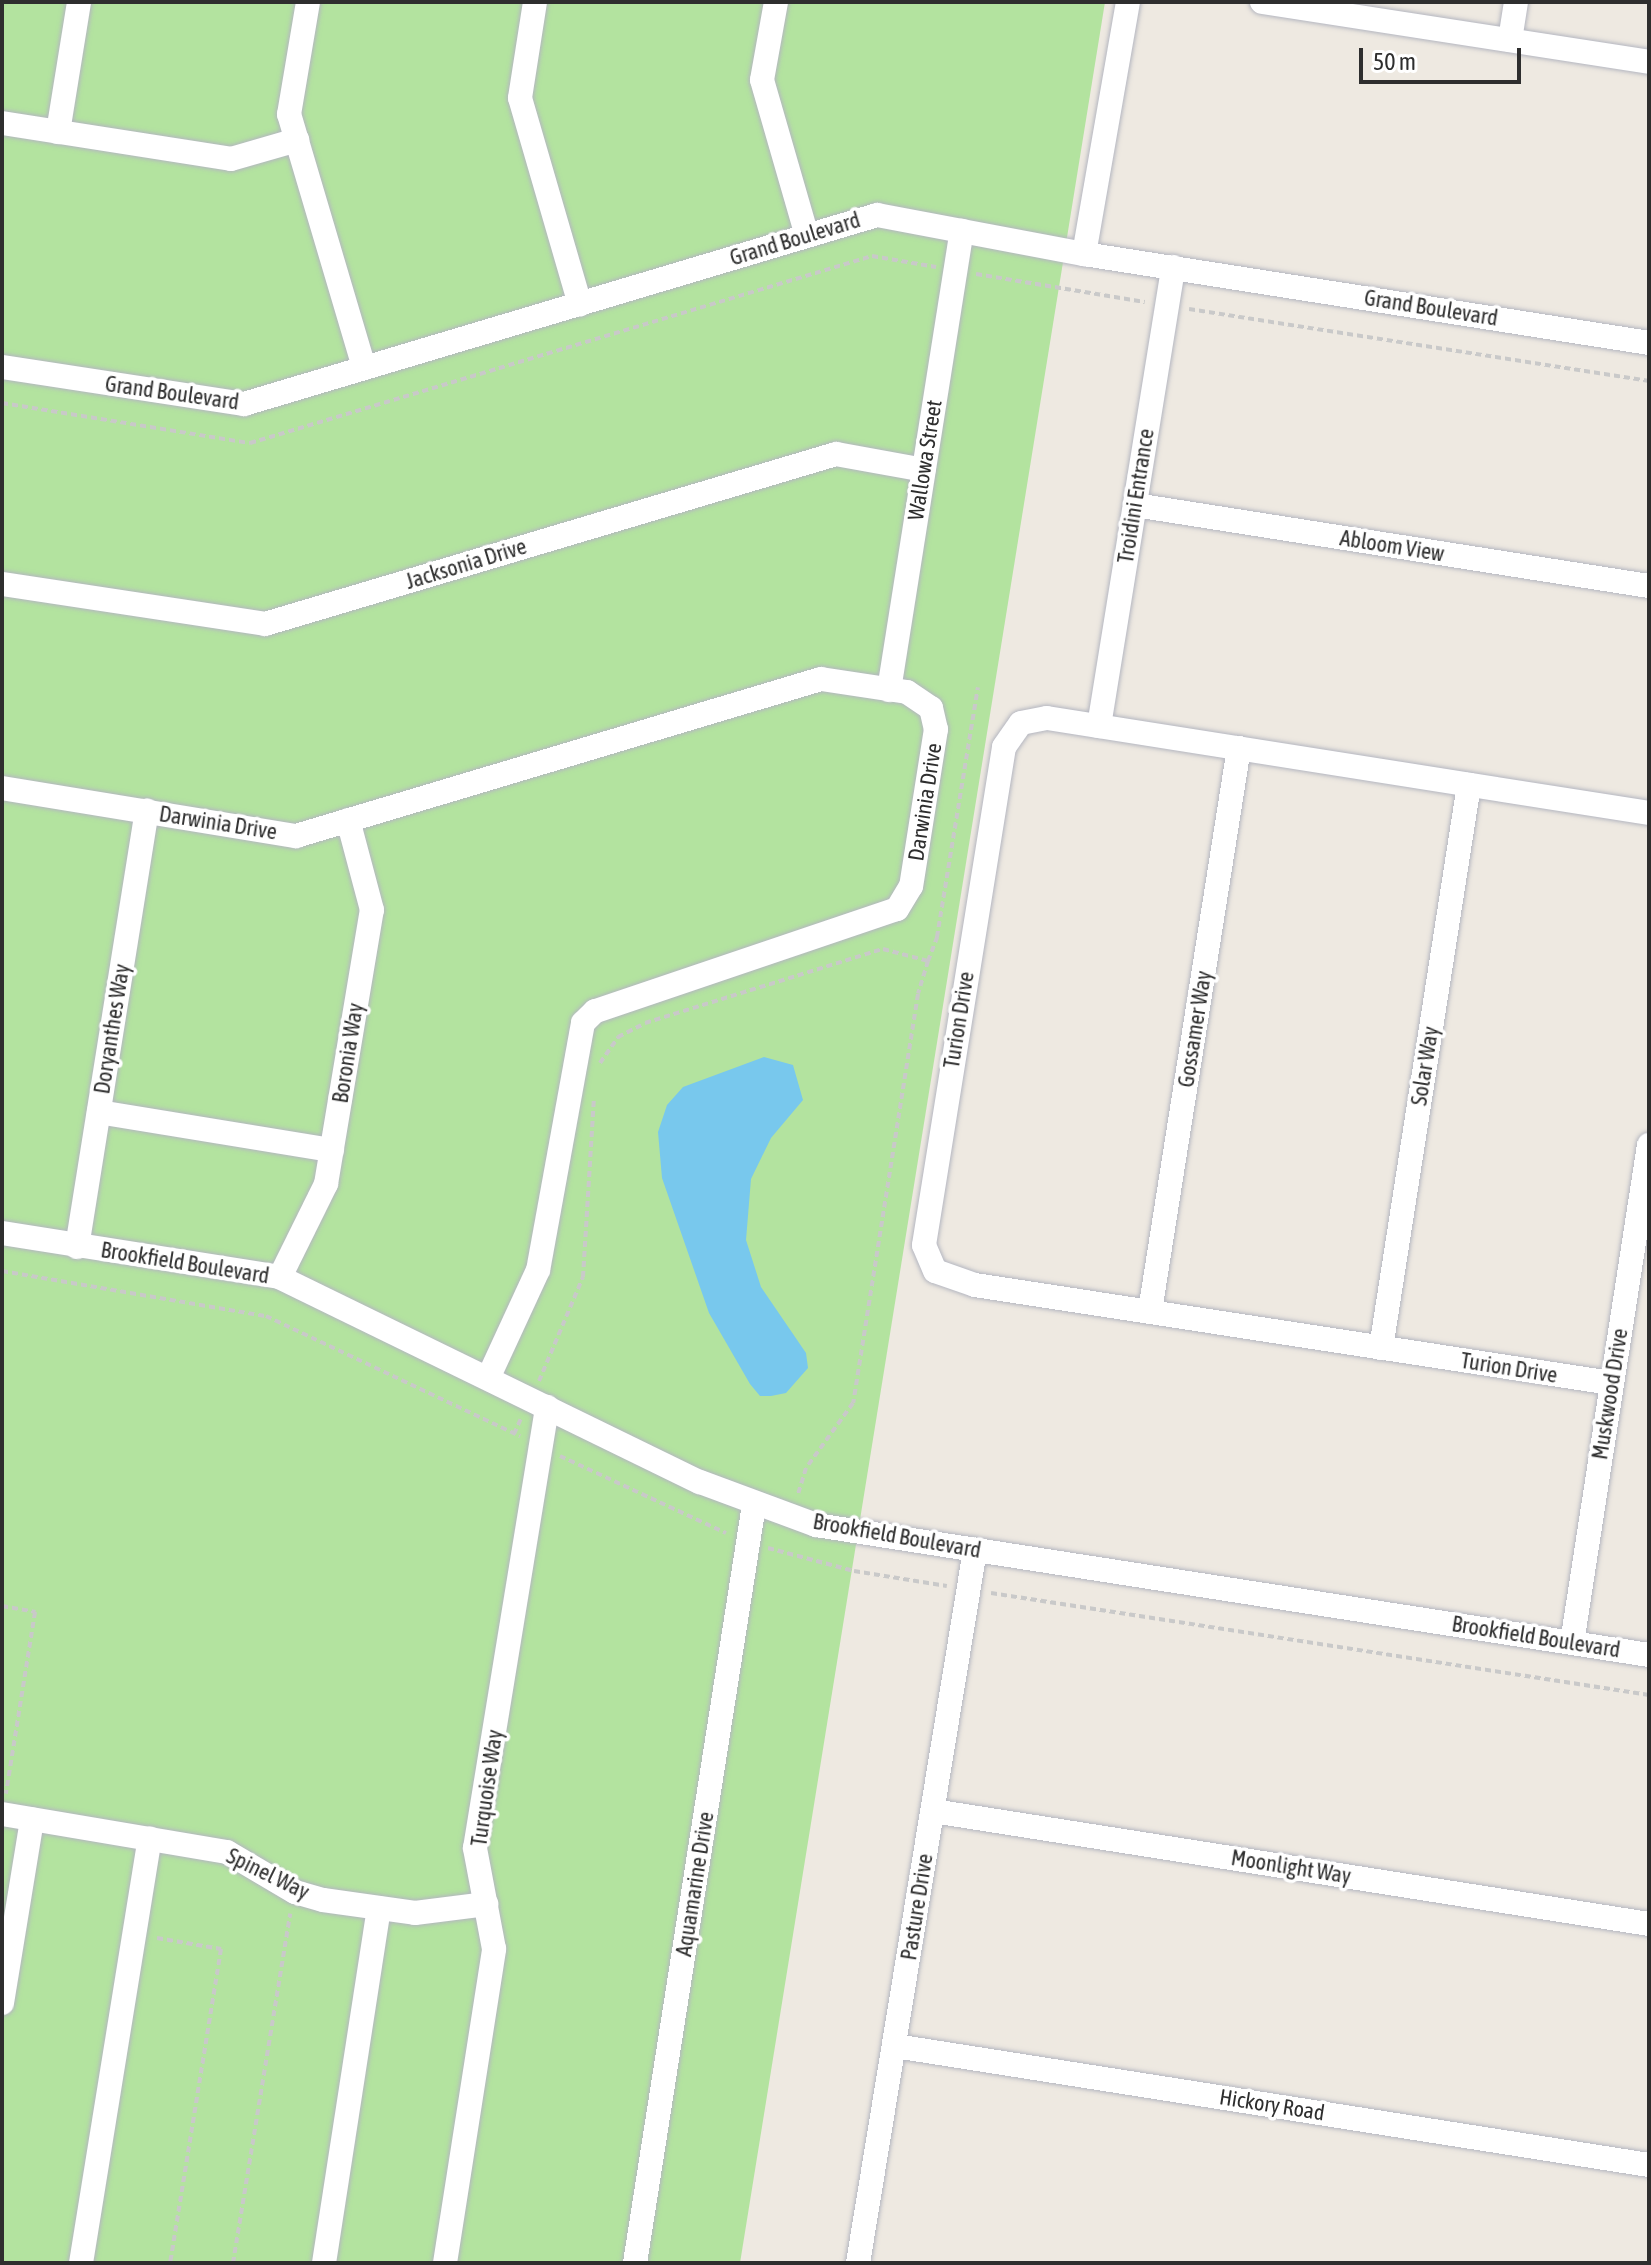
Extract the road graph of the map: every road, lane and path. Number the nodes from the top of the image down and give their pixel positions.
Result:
1 (79, 2) edge
2 (308, 2) edge
3 (535, 2) edge
4 (776, 2) edge
5 (1128, 2) edge
6 (1262, 2) edge
7 (1516, 2) edge
8 (1510, 40) junction
9 (1649, 62) edge
10 (2, 123) edge
11 (58, 132) junction
12 (297, 140) junction
13 (962, 231) junction
14 (807, 236) junction
15 (1084, 254) junction
16 (1173, 267) junction
17 (955, 270) junction
18 (580, 304) junction
19 (1167, 305) junction
20 (1649, 343) edge
21 (2, 367) edge
22 (364, 368) junction
23 (1649, 381) edge
24 (2, 403) edge
25 (924, 470) junction
26 (1135, 505) junction
27 (2, 584) edge
28 (1649, 586) edge
29 (978, 687) dead end
30 (889, 690) junction
31 (1099, 726) junction
32 (1239, 748) junction
33 (1469, 785) junction
34 (2, 788) edge
35 (147, 811) junction
36 (1649, 813) edge
37 (348, 820) junction
38 (928, 961) junction
39 (599, 1070) dead end
40 (595, 1091) dead end
41 (99, 1112) junction
42 (1649, 1145) edge
43 (332, 1150) junction
44 (2, 1233) edge
45 (77, 1247) junction
46 (2, 1271) edge
47 (280, 1277) junction
48 (1150, 1311) junction
49 (1381, 1348) junction
50 (488, 1378) junction
51 (1611, 1383) junction
52 (539, 1403) junction
53 (514, 1434) junction
54 (541, 1447) junction
55 (754, 1505) junction
56 (793, 1518) junction
57 (749, 1542) junction
58 (975, 1550) junction
59 (780, 1552) junction
60 (968, 1589) junction
61 (2, 1606) edge
62 (1572, 1643) junction
63 (1649, 1655) edge
64 (1649, 1695) edge
65 (933, 1811) junction
66 (3, 1814) edge
67 (32, 1819) junction
68 (150, 1839) junction
69 (295, 1892) junction
70 (486, 1904) junction
71 (379, 1908) junction
72 (1649, 1924) edge
73 (135, 1935) junction
74 (2, 2003) edge
75 (895, 2046) junction
76 (1649, 2165) edge
77 (81, 2263) edge
78 (170, 2263) edge
79 (233, 2263) edge
80 (324, 2263) edge
81 (445, 2263) edge
82 (635, 2263) edge
83 (858, 2263) edge

1 - 11 street
2 - 12 street
3 - 18 street
4 - 14 street
5 - 15 street
6 - 8 street
7 - 8 street
8 - 9 street
10 - 11 street
11 - 12 street
12 - 22 street
13 - 14 street, Grand Boulevard
13 - 15 street, Grand Boulevard
13 - 17 street, Wallowa Street
14 - 18 street, Grand Boulevard
15 - 16 street, Grand Boulevard
16 - 19 street, Troidini Entrance
16 - 20 street, Grand Boulevard
17 - 19 path
17 - 24 path
17 - 25 street, Wallowa Street
18 - 22 street, Grand Boulevard
19 - 23 path
19 - 26 street, Troidini Entrance
21 - 22 street, Grand Boulevard
25 - 27 street, Jacksonia Drive
25 - 30 street, Wallowa Street
26 - 28 street, Abloom View
26 - 31 street, Troidini Entrance
29 - 38 path
30 - 37 street, Darwinia Drive
30 - 50 street, Darwinia Drive
31 - 32 street, Turion Drive
31 - 48 street, Turion Drive
32 - 33 street, Turion Drive
32 - 48 street, Gossamer Way
33 - 36 street, Turion Drive
33 - 49 street, Solar Way
34 - 35 street, Darwinia Drive
35 - 37 street, Darwinia Drive
35 - 41 street, Doryanthes Way
37 - 43 street, Boronia Way
38 - 39 path
38 - 56 path
40 - 52 path
41 - 43 street
41 - 45 street, Doryanthes Way
42 - 51 street, Muskwood Drive
43 - 47 street, Boronia Way
44 - 45 street, Brookfield Boulevard
45 - 47 street, Brookfield Boulevard
46 - 53 path
47 - 50 street, Brookfield Boulevard
48 - 49 street, Turion Drive
49 - 51 street, Turion Drive
50 - 52 street, Brookfield Boulevard
51 - 62 street, Muskwood Drive
52 - 53 path
52 - 54 street, Turquoise Way
52 - 55 street, Brookfield Boulevard
53 - 54 path
54 - 57 path
54 - 70 street, Turquoise Way
55 - 56 street, Brookfield Boulevard
55 - 57 street, Aquamarine Drive
56 - 58 street, Brookfield Boulevard
56 - 59 path
57 - 59 path
57 - 82 street, Aquamarine Drive
58 - 60 street, Pasture Drive
58 - 62 street, Brookfield Boulevard
59 - 60 path
60 - 64 path
60 - 65 street, Pasture Drive
61 - 66 path
62 - 63 street, Brookfield Boulevard
65 - 72 street, Moonlight Way
65 - 75 street, Pasture Drive
66 - 67 street, Spinel Way
67 - 68 street, Spinel Way
67 - 74 street
68 - 69 street, Spinel Way
68 - 73 street
69 - 71 street, Spinel Way
69 - 79 path
70 - 71 street, Spinel Way
70 - 81 street, Turquoise Way
71 - 80 street
73 - 77 street
73 - 78 path
75 - 76 street, Hickory Road
75 - 83 street, Pasture Drive

